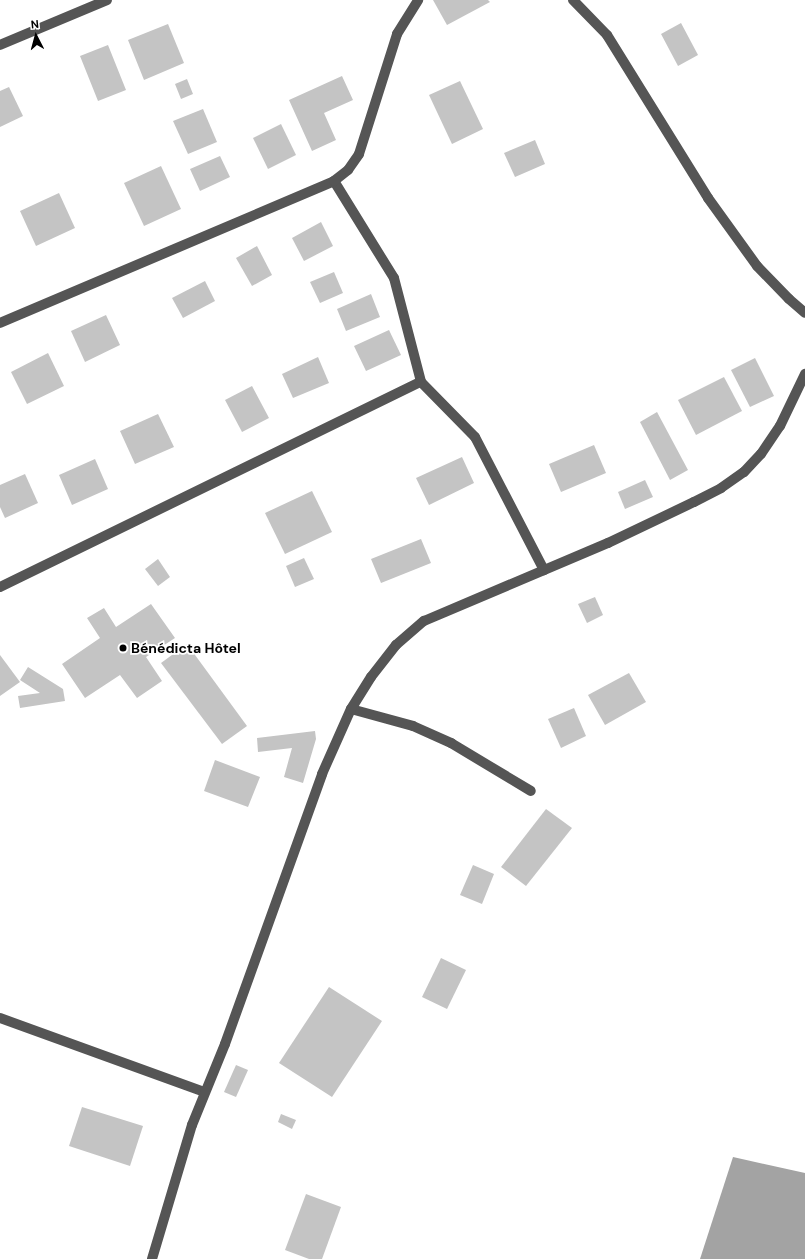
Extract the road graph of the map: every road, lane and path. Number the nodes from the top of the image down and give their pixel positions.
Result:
1 (107, 0) edge
2 (418, 0) edge
3 (573, 0) edge
4 (0, 45) edge
5 (334, 181) junction
6 (805, 313) edge
7 (0, 323) edge
8 (805, 374) edge
9 (421, 382) junction
10 (544, 570) junction
11 (0, 587) edge
12 (351, 709) junction
13 (531, 791) dead end
14 (0, 1018) edge
15 (204, 1092) junction
16 (152, 1259) edge

1 - 4 street
2 - 5 street
3 - 6 street
5 - 7 street
5 - 9 street
8 - 10 street
9 - 10 street
9 - 11 street
10 - 12 street
12 - 13 street
12 - 15 street
14 - 15 street
15 - 16 street

